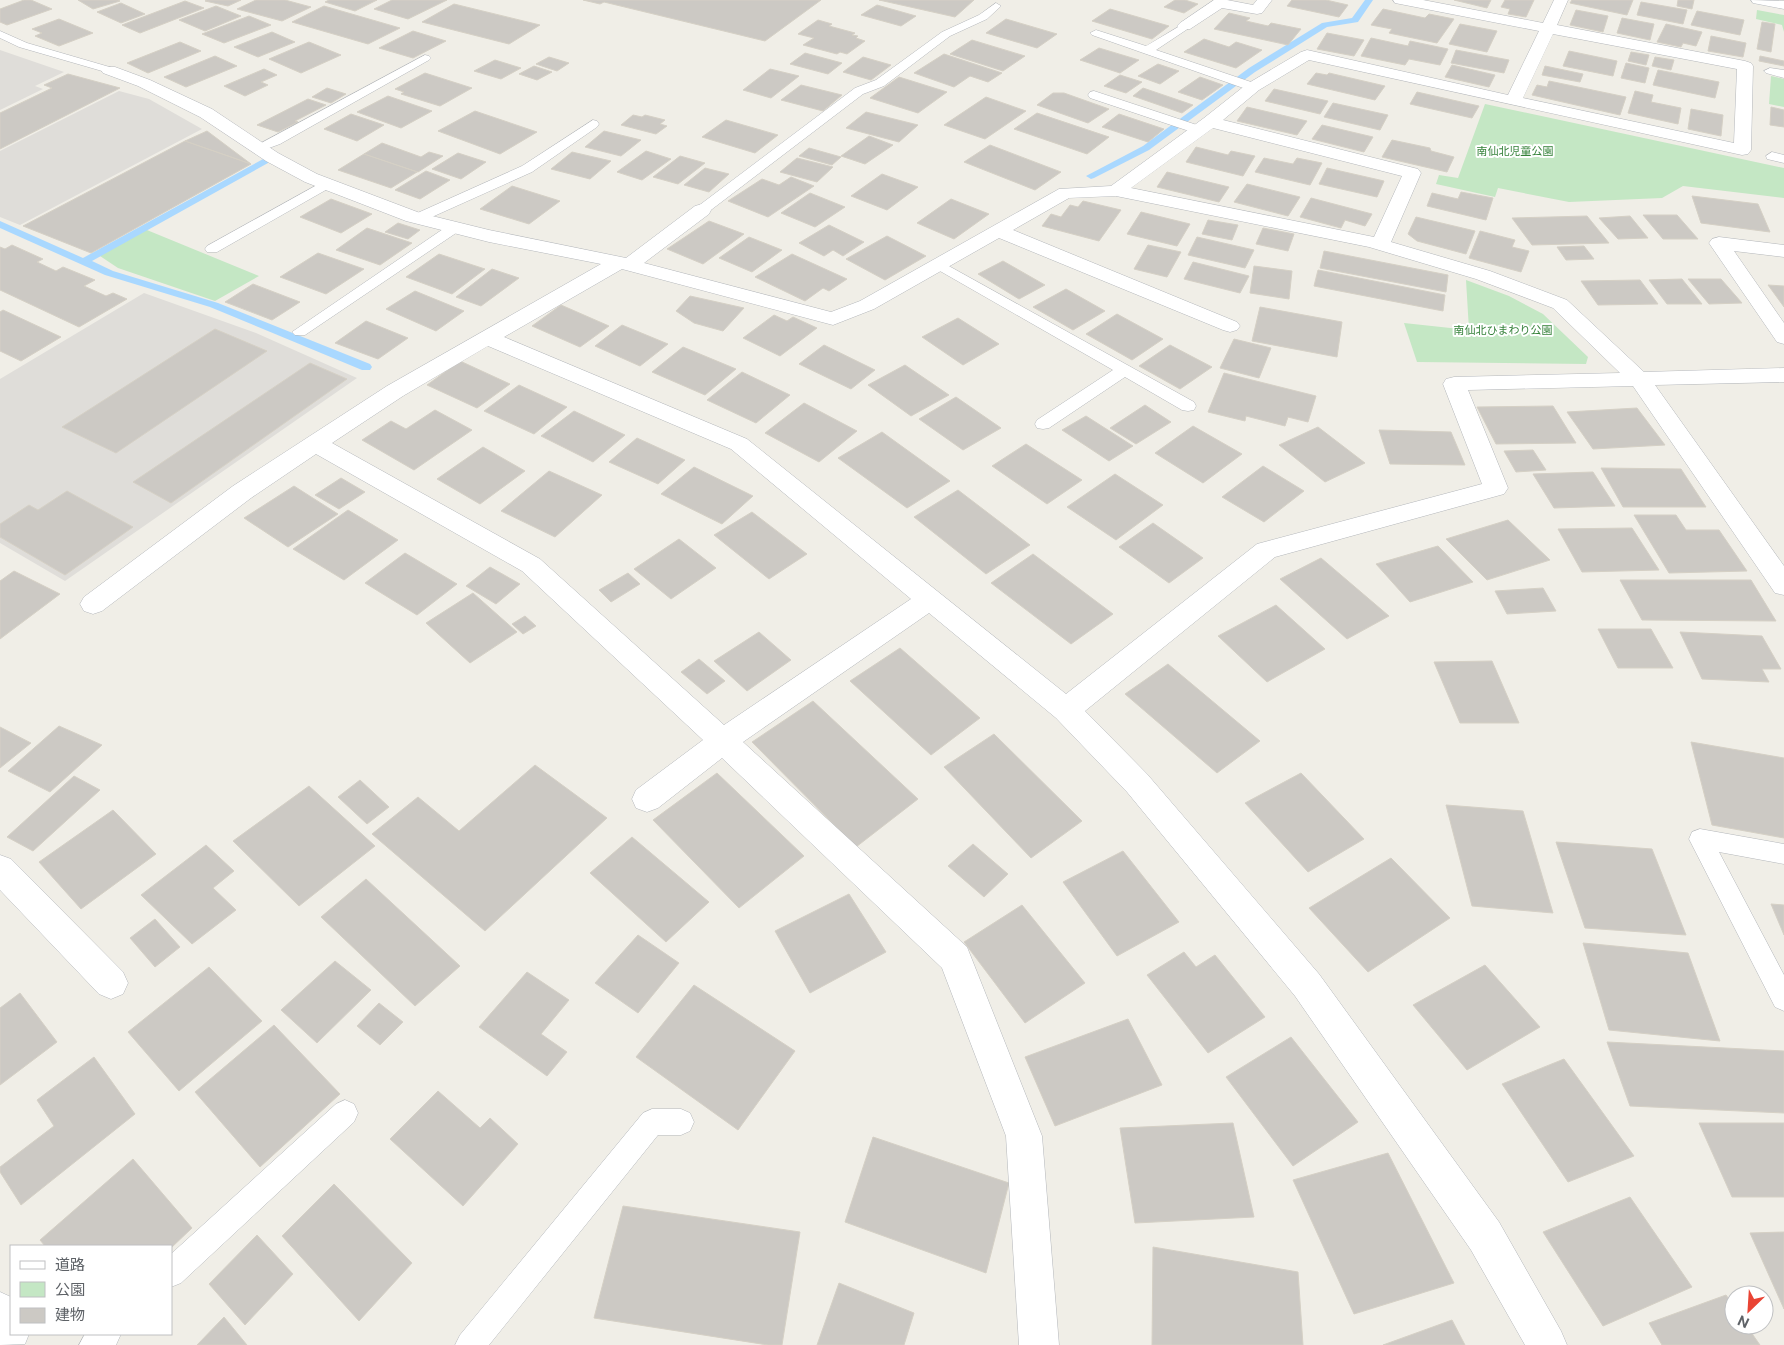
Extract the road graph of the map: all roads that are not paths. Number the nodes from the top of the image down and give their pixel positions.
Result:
1 (1264, 0) edge
2 (1400, 0) edge
3 (1561, 0) edge
4 (1758, 0) edge
5 (1784, 5) edge
6 (996, 6) dead end
7 (1185, 26) joint
8 (1548, 28) junction
9 (1096, 33) dead end
10 (0, 34) edge
11 (1147, 51) junction
12 (425, 58) dead end
13 (109, 70) joint
14 (1770, 71) dead end
15 (1784, 74) edge
16 (1247, 85) junction
17 (1094, 95) dead end
18 (1513, 101) junction
19 (593, 124) dead end
20 (1198, 126) junction
21 (258, 148) junction
22 (326, 184) junction
23 (1116, 191) junction
24 (702, 210) joint
25 (418, 218) junction
26 (454, 228) junction
27 (998, 231) junction
28 (1380, 245) junction
29 (212, 249) dead end
30 (1784, 251) edge
31 (624, 263) junction
32 (938, 264) junction
33 (1230, 326) dead end
34 (300, 332) dead end
35 (487, 338) junction
36 (1784, 338) edge
37 (1124, 370) junction
38 (1784, 375) edge
39 (1640, 380) junction
40 (1188, 406) dead end
41 (1043, 424) dead end
42 (316, 444) junction
43 (1784, 586) edge
44 (930, 599) junction
45 (93, 604) dead end
46 (1066, 710) junction
47 (723, 741) junction
48 (647, 799) dead end
49 (1784, 854) edge
50 (0, 869) edge
51 (111, 982) dead end
52 (1784, 1000) edge
53 (345, 1113) dead end
54 (681, 1122) dead end
55 (172, 1272) edge
56 (105, 1335) edge
57 (94, 1345) edge
58 (470, 1345) edge
59 (1039, 1345) edge
60 (1547, 1345) edge

1 - 7 street
2 - 8 street
3 - 8 street
4 - 5 street
6 - 24 lane
7 - 11 lane
8 - 18 street
8 - 18 street
9 - 11 lane
10 - 13 lane
11 - 16 lane
12 - 21 lane
13 - 21 street
14 - 15 lane
16 - 18 street
16 - 20 street
17 - 20 lane
19 - 25 lane
20 - 23 street
20 - 28 street
21 - 22 street
22 - 25 street
22 - 29 lane
23 - 27 street
23 - 28 street
24 - 31 street
25 - 26 street
26 - 31 street
26 - 34 lane
27 - 32 street
27 - 33 street
28 - 39 street
30 - 36 street
31 - 32 street
31 - 35 street
32 - 37 lane
35 - 42 street
35 - 44 street
37 - 40 lane
37 - 41 lane
38 - 39 street
39 - 43 street
39 - 46 street
42 - 45 street
42 - 47 street
44 - 46 street
44 - 47 street
46 - 60 street
47 - 48 street
47 - 59 street
49 - 52 lane
50 - 51 street
53 - 55 lane
54 - 58 lane
56 - 57 lane

